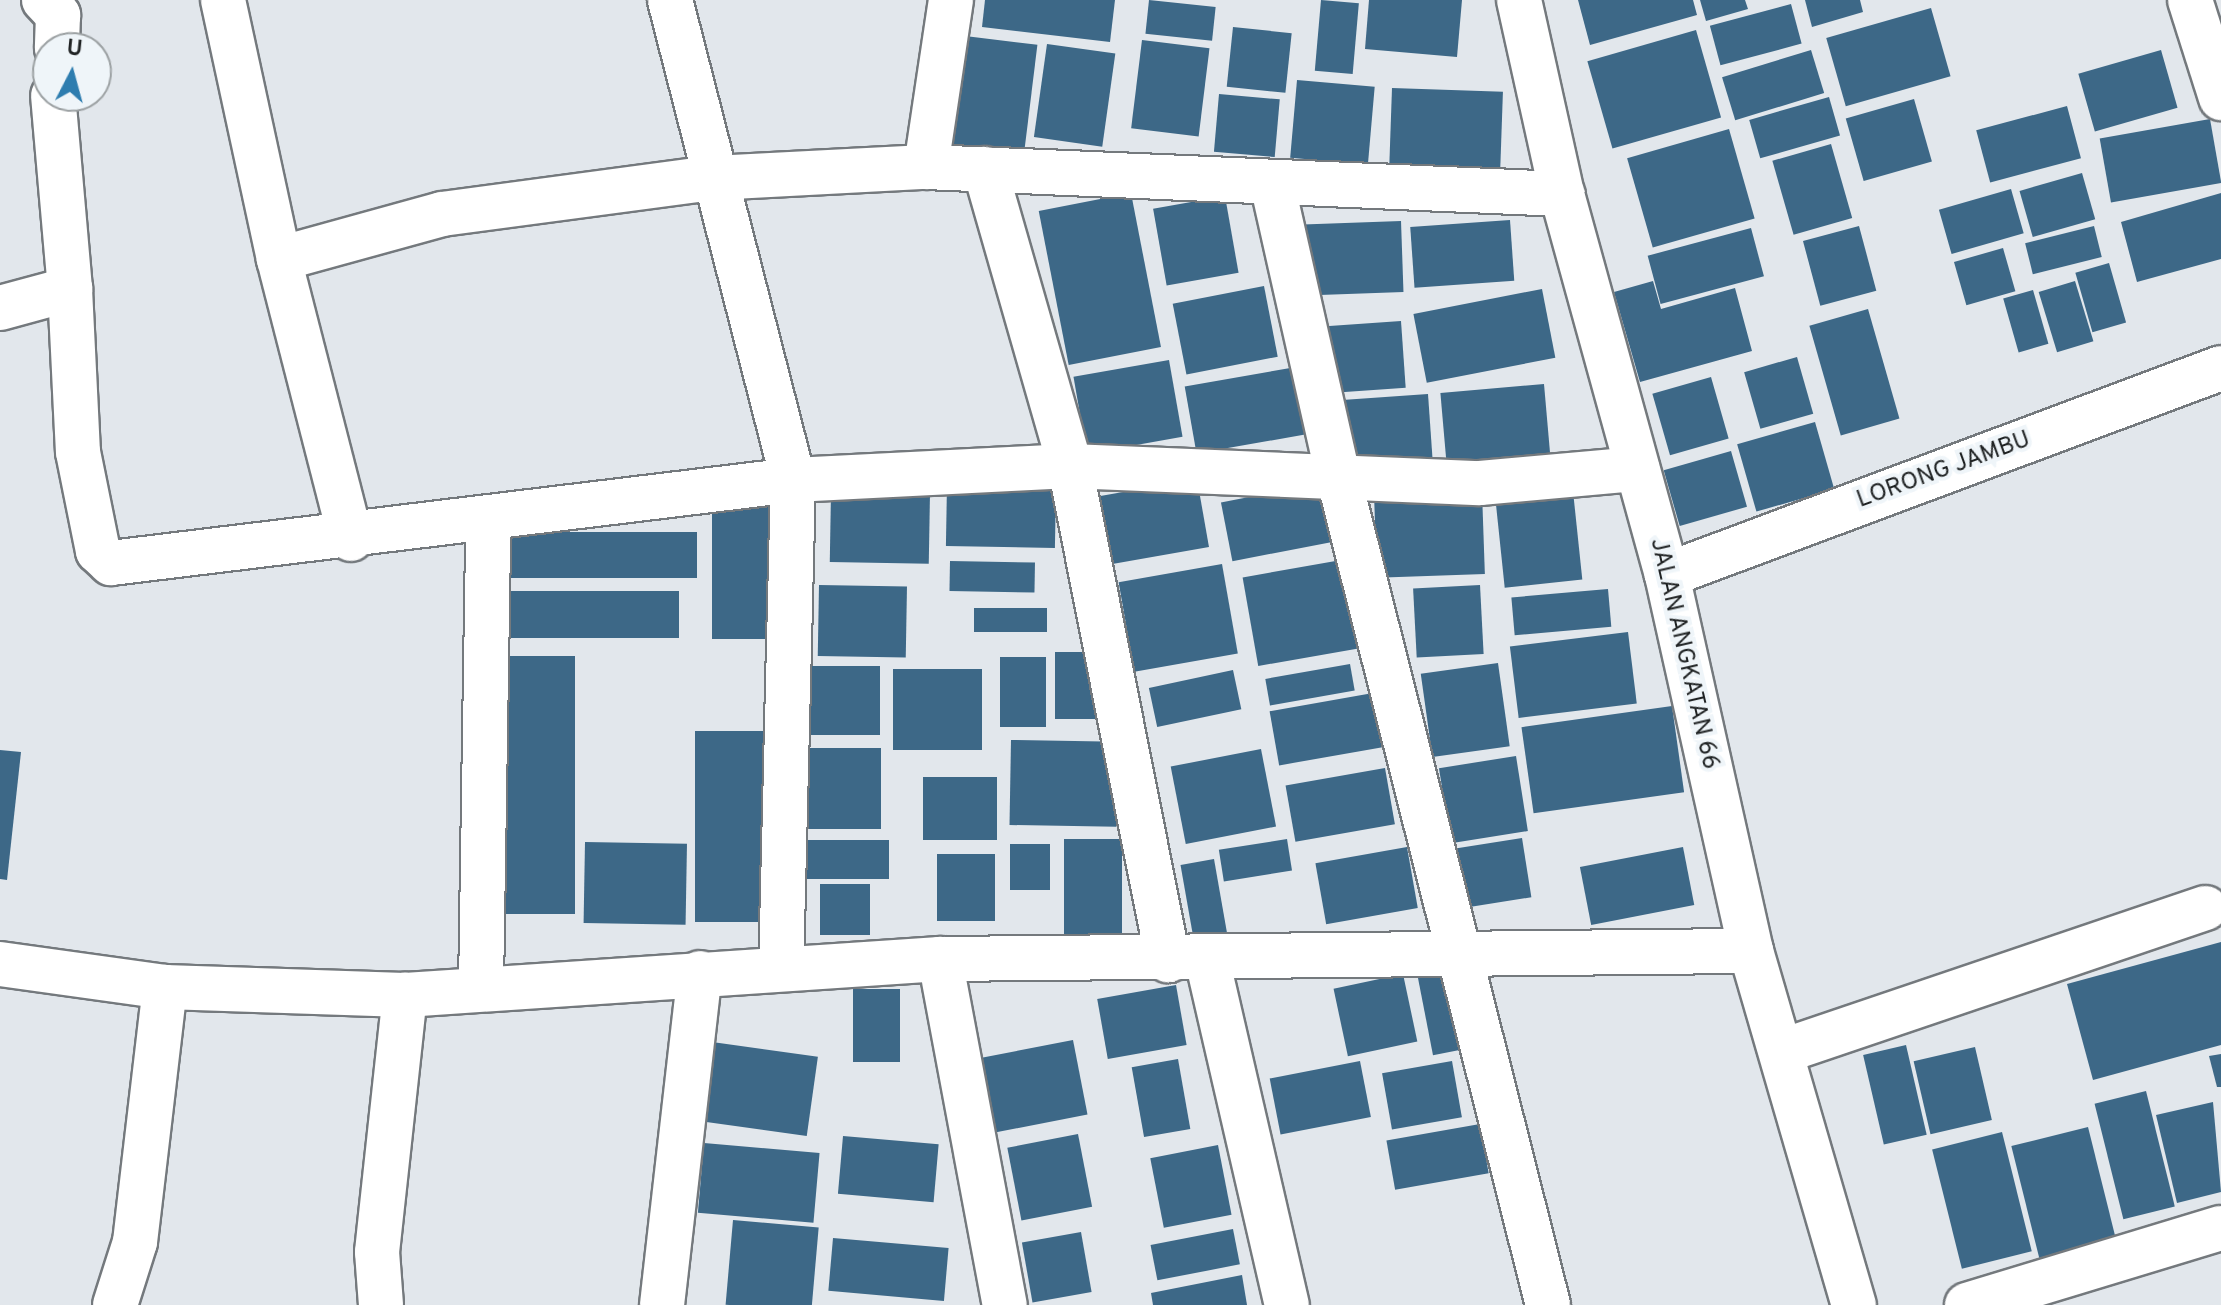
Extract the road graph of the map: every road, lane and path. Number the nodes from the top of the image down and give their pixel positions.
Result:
1 (44, 0) edge
2 (223, 0) edge
3 (670, 0) edge
4 (951, 0) edge
5 (1519, 0) edge
6 (2190, 0) edge
7 (57, 32) edge
8 (2221, 98) edge
9 (54, 112) edge
10 (926, 167) junction
11 (985, 169) junction
12 (713, 178) junction
13 (1272, 183) junction
14 (1562, 194) junction
15 (279, 259) junction
16 (70, 289) junction
17 (0, 308) edge
18 (2221, 368) edge
19 (1070, 466) junction
20 (1637, 469) junction
21 (1338, 475) junction
22 (793, 480) junction
23 (488, 519) junction
24 (351, 539) junction
25 (1667, 575) junction
26 (2205, 908) dead end
27 (1751, 951) junction
28 (1463, 954) junction
29 (940, 959) junction
30 (1188, 959) junction
31 (0, 964) edge
32 (781, 969) junction
33 (700, 973) junction
34 (165, 987) junction
35 (481, 988) junction
36 (405, 995) junction
37 (1783, 1051) junction
38 (2221, 1228) edge
39 (115, 1305) edge
40 (381, 1305) edge
41 (662, 1305) edge
42 (1005, 1305) edge
43 (1287, 1305) edge
44 (1548, 1305) edge
45 (1854, 1305) edge
46 (1967, 1305) edge

1 - 7 street
2 - 15 street
3 - 12 street
4 - 10 street
5 - 14 street, JALAN ANGKATAN 66
6 - 8 street
9 - 16 street
10 - 11 street
10 - 12 street
11 - 13 street
11 - 19 street
12 - 15 street
12 - 22 street
13 - 14 street
13 - 21 street
14 - 20 street, JALAN ANGKATAN 66
15 - 24 street
16 - 17 street
16 - 24 street
18 - 25 street, LORONG JAMBU
19 - 21 street
19 - 22 street
19 - 30 street
20 - 21 street
20 - 25 street, JALAN ANGKATAN 66
21 - 28 street
22 - 23 street
22 - 32 street
23 - 24 street
23 - 35 street
25 - 27 street, JALAN ANGKATAN 66
26 - 37 street
27 - 28 street
27 - 37 street, JALAN ANGKATAN 66
28 - 30 street
28 - 44 street
29 - 30 street
29 - 32 street
29 - 42 street
30 - 43 street
31 - 34 street
32 - 33 street
33 - 35 street
33 - 41 street
34 - 36 street
34 - 39 street
35 - 36 street
36 - 40 street
37 - 45 street, JALAN ANGKATAN 66
38 - 46 street

